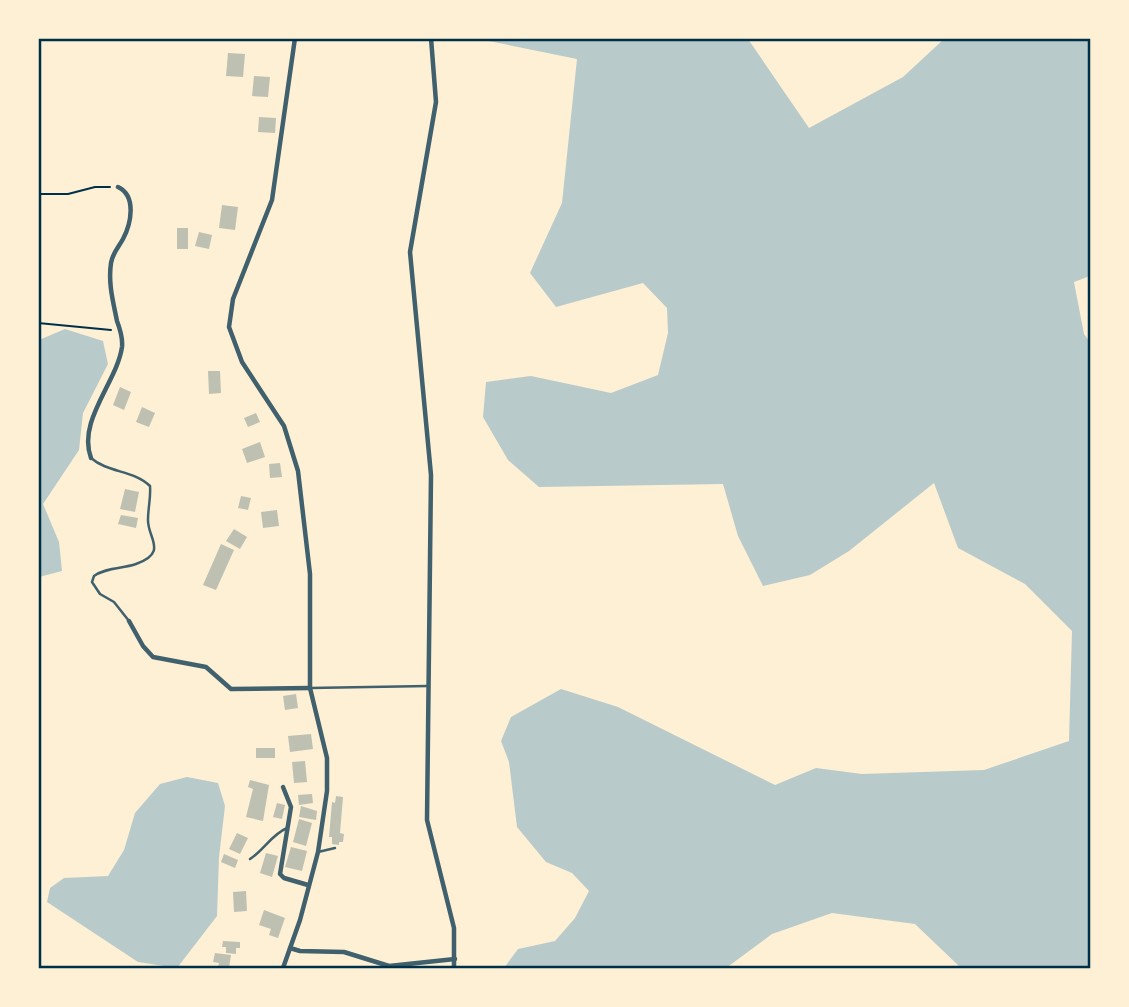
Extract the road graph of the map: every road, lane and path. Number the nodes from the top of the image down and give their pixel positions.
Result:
1 (295, 38) edge
2 (432, 38) edge
3 (118, 187) joint
4 (38, 194) edge
5 (38, 323) edge
6 (120, 331) junction
7 (91, 458) joint
8 (129, 621) joint
9 (428, 686) junction
10 (310, 688) junction
11 (283, 787) dead end
12 (287, 828) junction
13 (335, 848) dead end
14 (318, 852) junction
15 (250, 859) dead end
16 (308, 885) junction
17 (290, 948) junction
18 (455, 959) junction
19 (283, 968) edge
20 (454, 968) edge
21 (903, 968) edge
22 (911, 968) edge

1 - 10 street
2 - 9 street
3 - 4 path
3 - 6 street
5 - 6 path
6 - 7 street
7 - 8 lane
8 - 10 street
9 - 10 lane
9 - 18 street
10 - 14 street
11 - 12 street
12 - 15 lane
12 - 16 street
13 - 14 lane
14 - 16 street
16 - 17 street
17 - 18 street
17 - 19 street
18 - 20 street
21 - 22 path

